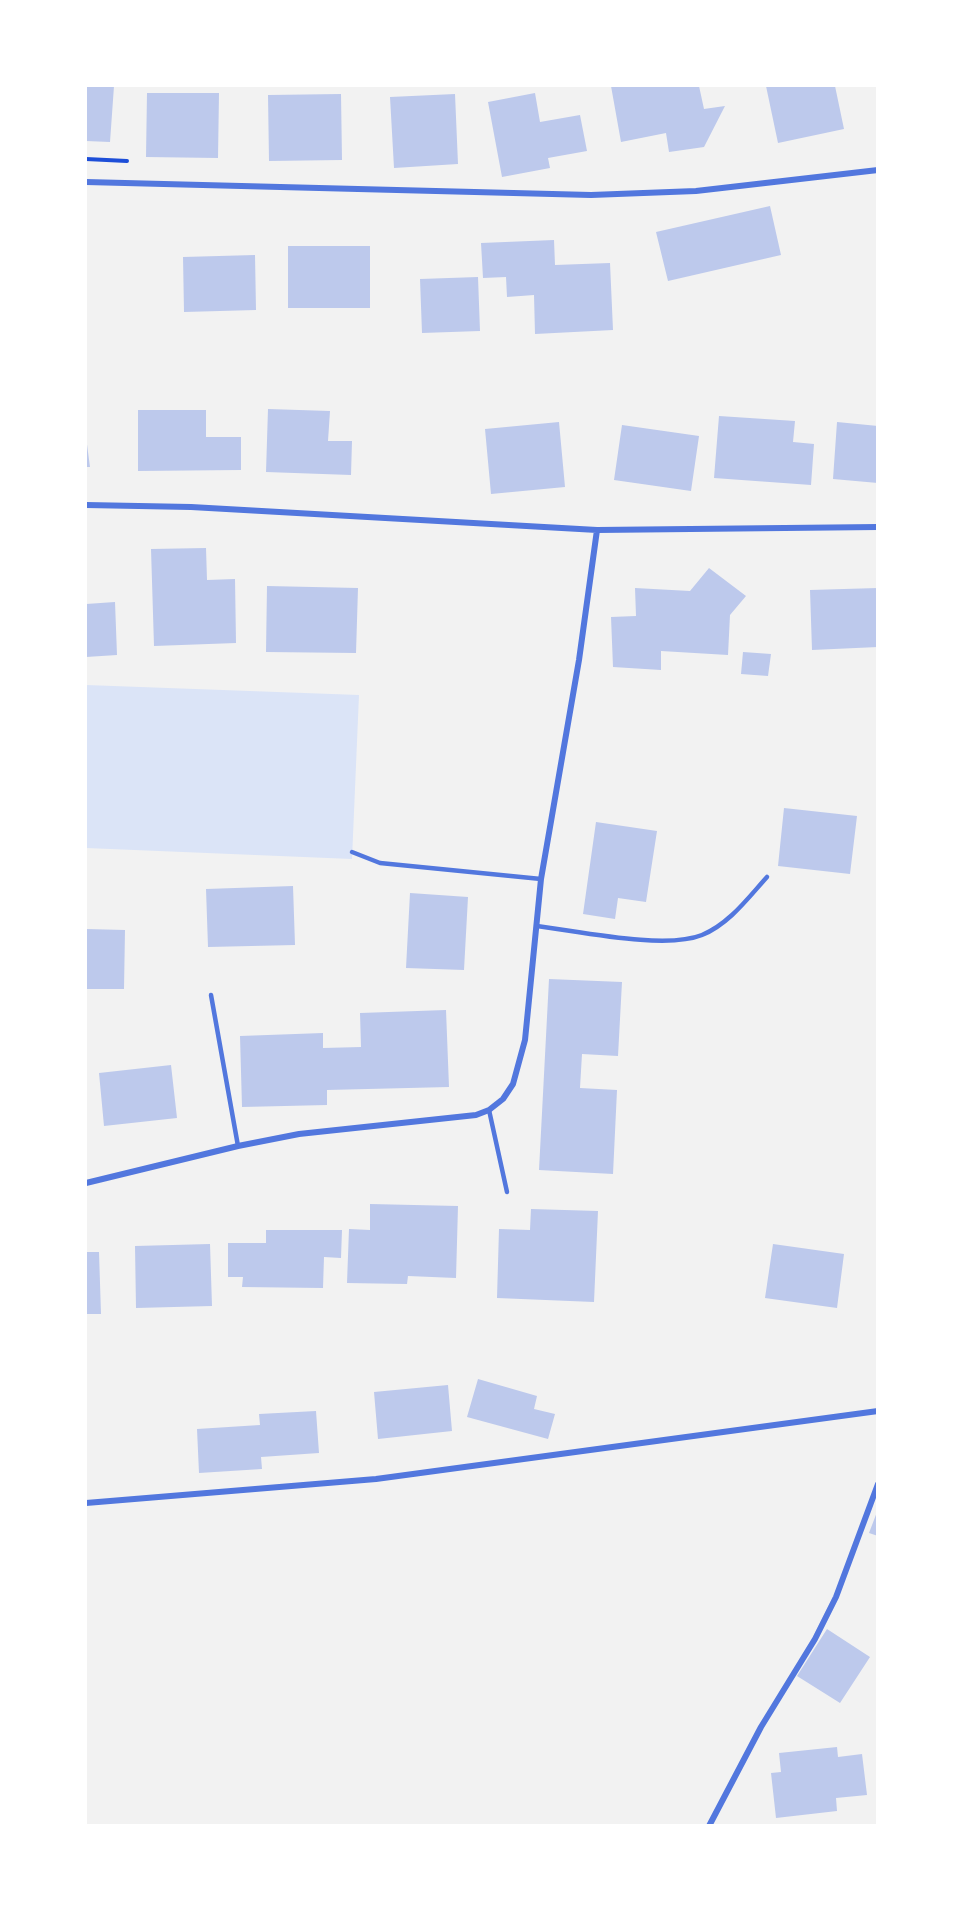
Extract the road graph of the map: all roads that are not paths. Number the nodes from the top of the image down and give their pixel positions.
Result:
1 (878, 170) edge
2 (86, 182) edge
3 (86, 505) edge
4 (878, 527) edge
5 (597, 530) junction
6 (352, 852) dead end
7 (768, 877) dead end
8 (541, 879) junction
9 (537, 926) junction
10 (212, 995) dead end
11 (489, 1110) junction
12 (238, 1146) junction
13 (86, 1183) edge
14 (507, 1192) dead end
15 (878, 1411) edge
16 (878, 1484) edge
17 (86, 1503) edge
18 (709, 1826) edge

1 - 2 street
3 - 5 street
4 - 5 street
5 - 8 street
6 - 8 lane
7 - 9 lane
8 - 9 street
9 - 11 street
10 - 12 lane
11 - 12 street
11 - 14 lane
12 - 13 street
15 - 17 street
16 - 18 street

